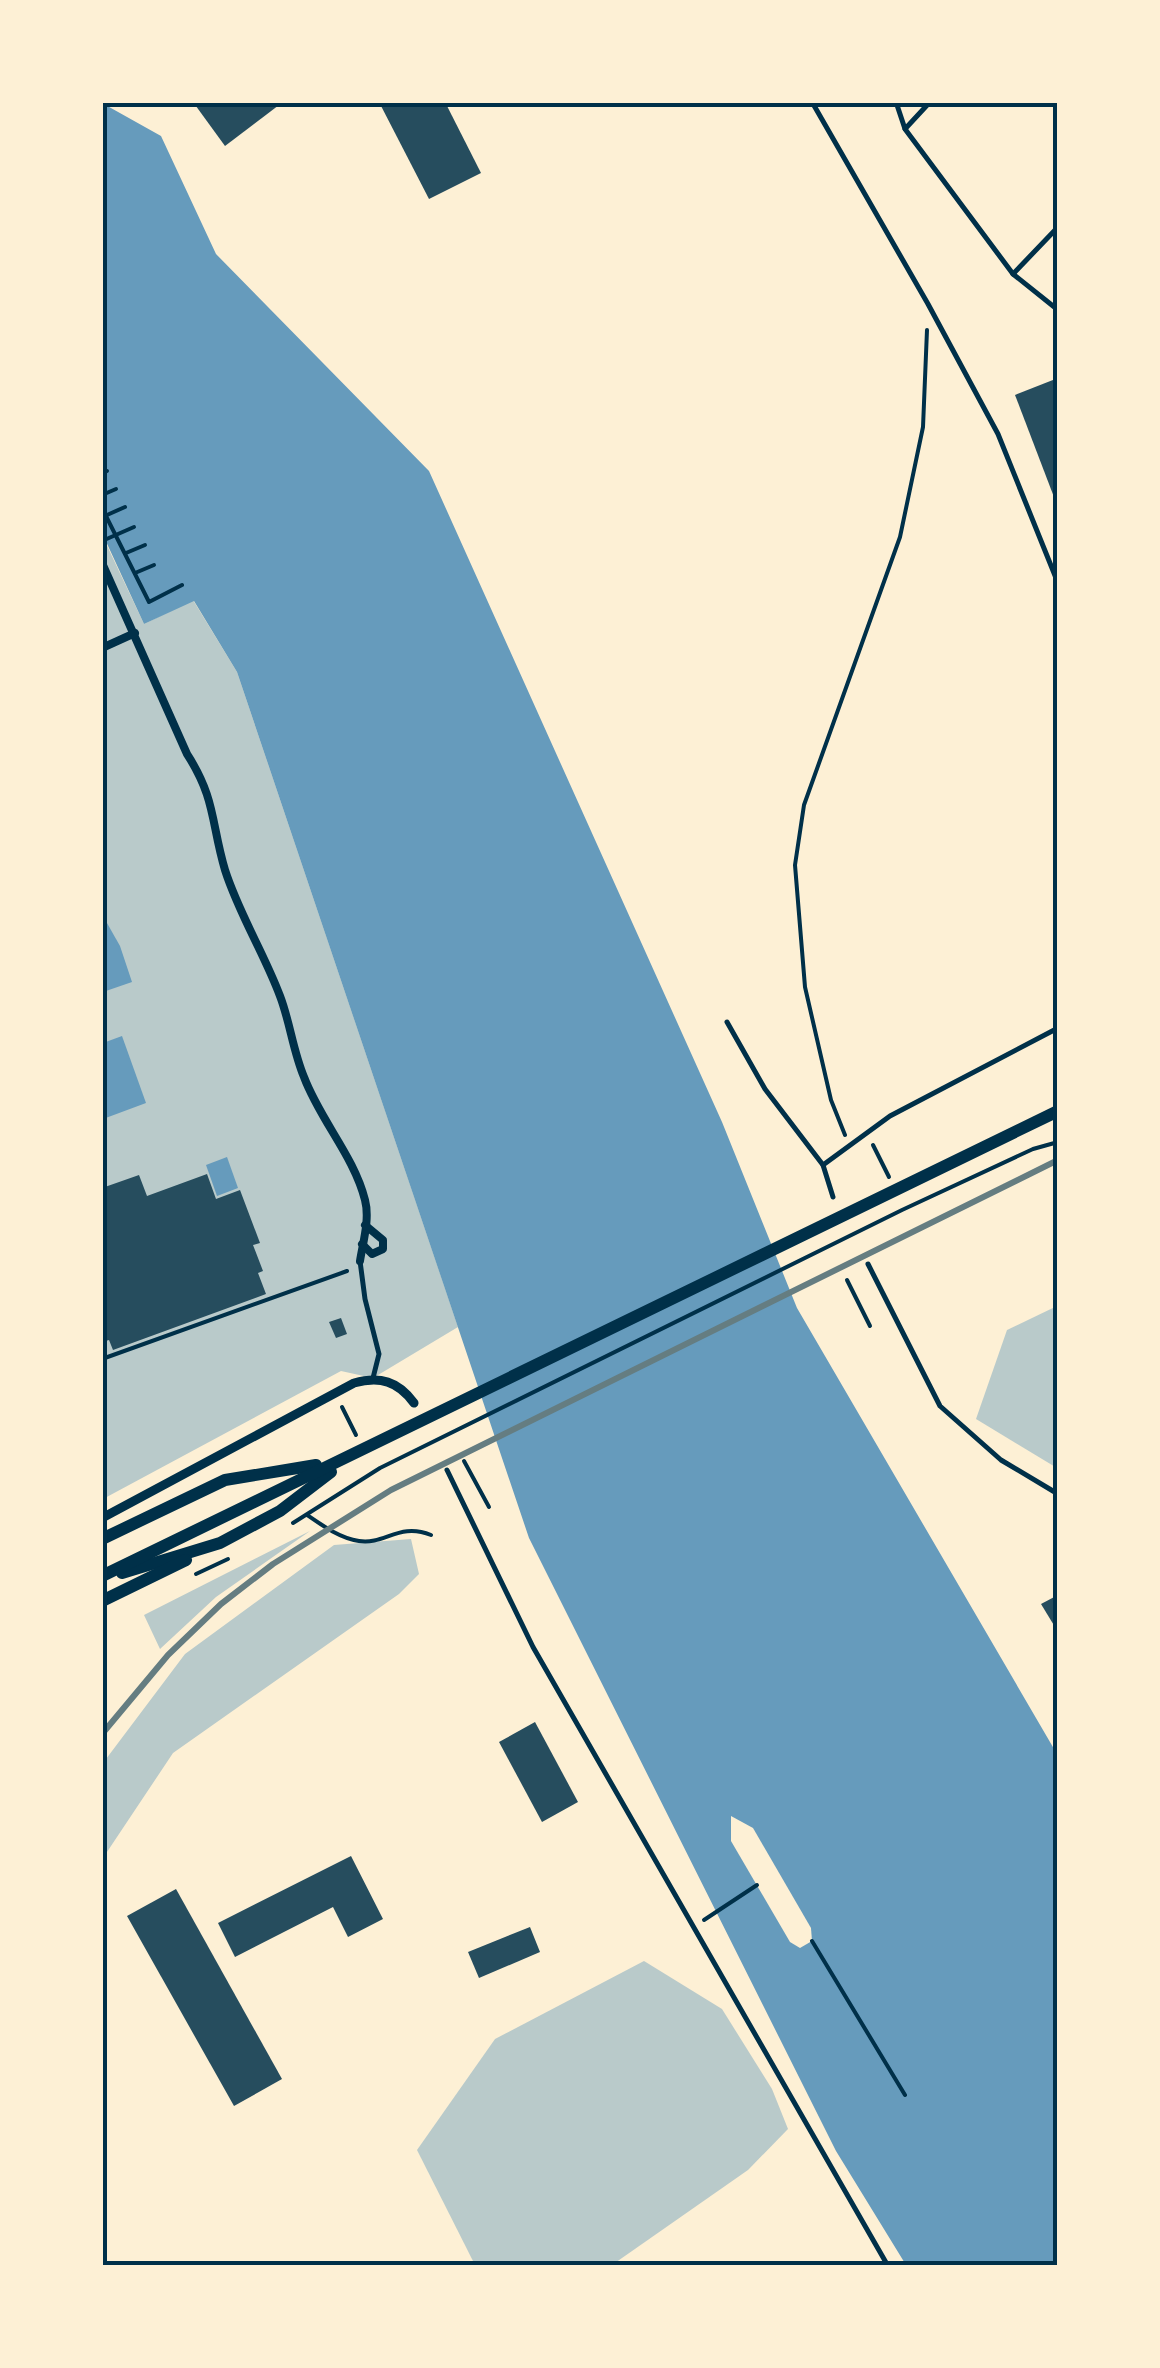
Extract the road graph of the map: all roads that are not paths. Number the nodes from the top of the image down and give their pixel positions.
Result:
1 (812, 102) edge
2 (896, 102) edge
3 (930, 102) edge
4 (905, 129) junction
5 (1058, 226) edge
6 (1013, 274) junction
7 (1058, 310) edge
8 (102, 562) edge
9 (1058, 582) edge
10 (135, 633) junction
11 (102, 648) edge
12 (727, 1022) dead end
13 (1058, 1028) edge
14 (1058, 1112) edge
15 (823, 1165) junction
16 (833, 1198) dead end
17 (366, 1225) junction
18 (362, 1244) junction
19 (360, 1264) joint
20 (868, 1264) dead end
21 (373, 1378) junction
22 (414, 1403) dead end
23 (352, 1455) junction
24 (447, 1470) dead end
25 (1058, 1494) edge
26 (102, 1518) edge
27 (102, 1538) edge
28 (220, 1543) junction
29 (102, 1577) edge
30 (102, 1601) edge
31 (888, 2266) edge

1 - 9 lane
2 - 4 lane
3 - 4 lane
4 - 6 lane
5 - 6 lane
6 - 7 lane
8 - 10 street
10 - 11 street
10 - 17 street
12 - 15 lane
13 - 15 lane
14 - 23 main road
15 - 16 lane
17 - 18 street
17 - 18 street
18 - 19 street
19 - 21 lane
20 - 25 lane
21 - 22 street
21 - 26 street
23 - 27 main road
23 - 28 main road
23 - 29 main road
24 - 31 lane
28 - 29 main road
28 - 30 main road

